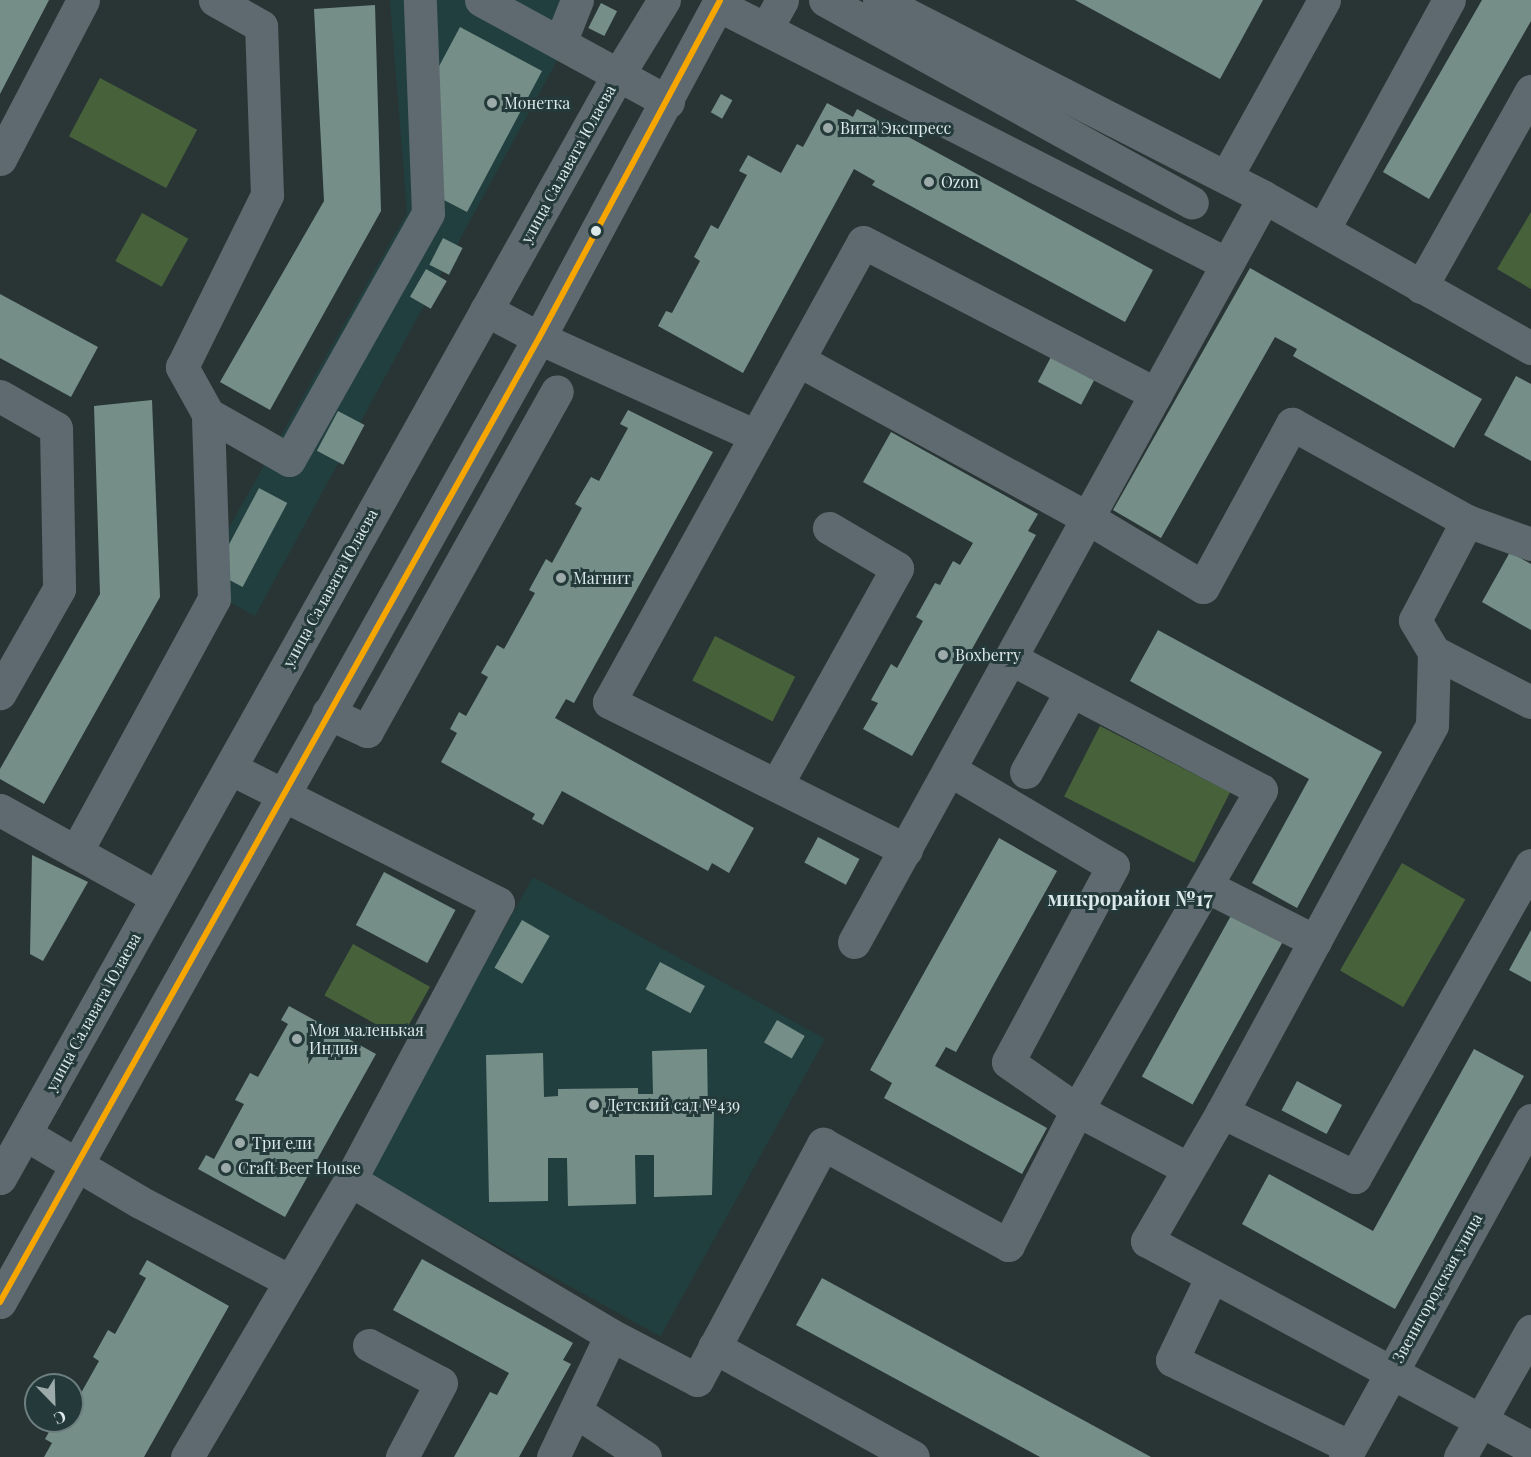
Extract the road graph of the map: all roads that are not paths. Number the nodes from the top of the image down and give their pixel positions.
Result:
1 (83, 0) edge
2 (215, 0) edge
3 (420, 0) edge
4 (577, 0) edge
5 (664, 0) edge
6 (782, 0) edge
7 (825, 0) edge
8 (879, 0) edge
9 (1324, 0) edge
10 (1449, 0) edge
11 (489, 2) edge
12 (720, 3) edge
13 (766, 29) junction
14 (560, 43) junction
15 (618, 75) junction
16 (1531, 91) edge
17 (668, 102) junction
18 (0, 159) edge
19 (1226, 177) junction
20 (1264, 197) junction
21 (1192, 203) dead end
22 (1323, 230) junction
23 (1227, 264) junction
24 (1421, 287) junction
25 (486, 310) junction
26 (539, 338) junction
27 (1531, 348) edge
28 (798, 360) junction
29 (557, 391) dead end
30 (1156, 394) junction
31 (0, 396) edge
32 (208, 414) junction
33 (756, 436) junction
34 (1088, 518) junction
35 (1467, 521) junction
36 (829, 528) dead end
37 (1531, 544) edge
38 (1434, 652) junction
39 (1011, 659) junction
40 (1071, 691) junction
41 (0, 693) edge
42 (1531, 702) edge
43 (328, 713) junction
44 (230, 768) junction
45 (950, 770) junction
46 (1026, 772) dead end
47 (777, 784) junction
48 (283, 793) junction
49 (0, 810) edge
50 (906, 850) junction
51 (76, 852) junction
52 (1531, 865) edge
53 (1208, 887) junction
54 (157, 897) junction
55 (1314, 941) junction
56 (854, 942) dead end
57 (1077, 1110) junction
58 (1222, 1112) junction
59 (1531, 1120) edge
60 (25, 1134) junction
61 (79, 1166) junction
62 (1187, 1168) junction
63 (0, 1178) edge
64 (350, 1180) junction
65 (1212, 1276) junction
66 (288, 1280) junction
67 (0, 1302) edge
68 (1531, 1331) edge
69 (611, 1335) junction
70 (369, 1345) dead end
71 (714, 1347) junction
72 (1391, 1370) junction
73 (578, 1413) junction
74 (1481, 1419) junction
75 (1531, 1446) edge
76 (1348, 1452) edge
77 (640, 1456) edge
78 (187, 1457) edge
79 (402, 1457) edge
80 (553, 1457) edge
81 (913, 1457) edge
82 (1460, 1457) edge
83 (1525, 1457) edge

1 - 18 street
2 - 32 street
3 - 32 street
4 - 14 street
5 - 15 street, улица Салавата Юлаева
6 - 13 street
7 - 21 street
8 - 19 street
9 - 19 street
10 - 22 street
11 - 14 street
12 - 13 street
12 - 17 street
13 - 23 street
14 - 15 street
15 - 17 street
15 - 25 street, улица Салавата Юлаева
16 - 24 street
17 - 26 street
19 - 20 street
20 - 22 street
20 - 23 street
22 - 24 street
23 - 30 street
24 - 27 street
25 - 26 street
25 - 44 street, улица Салавата Юлаева
26 - 33 street
26 - 43 street
28 - 30 street
28 - 33 street
28 - 34 street
29 - 43 street
30 - 34 street
31 - 41 street
32 - 51 street
33 - 47 street
34 - 35 street
34 - 39 street
35 - 37 street
35 - 38 street
36 - 47 street
38 - 42 street
38 - 55 street
39 - 40 street
39 - 45 street
40 - 46 street
40 - 53 street
43 - 48 street
44 - 48 street
44 - 54 street, улица Салавата Юлаева
45 - 50 street
45 - 57 street
47 - 50 street
48 - 61 street
48 - 64 street
49 - 51 street
50 - 56 street
51 - 54 street
52 - 58 street
53 - 55 street
53 - 57 street
54 - 60 street, улица Салавата Юлаева
55 - 58 street
57 - 62 street
57 - 71 street
58 - 62 street
59 - 72 street, Звенигородская улица
60 - 61 street
60 - 63 street, улица Салавата Юлаева
61 - 66 street
61 - 67 street
62 - 65 street
64 - 66 street
64 - 69 street
65 - 72 street
65 - 76 street
66 - 78 street
68 - 74 street
69 - 71 street
69 - 73 street
70 - 79 street
71 - 81 street
72 - 74 street
72 - 76 street, Звенигородская улица
73 - 77 street
73 - 80 street
74 - 75 street
74 - 82 street
75 - 83 street

